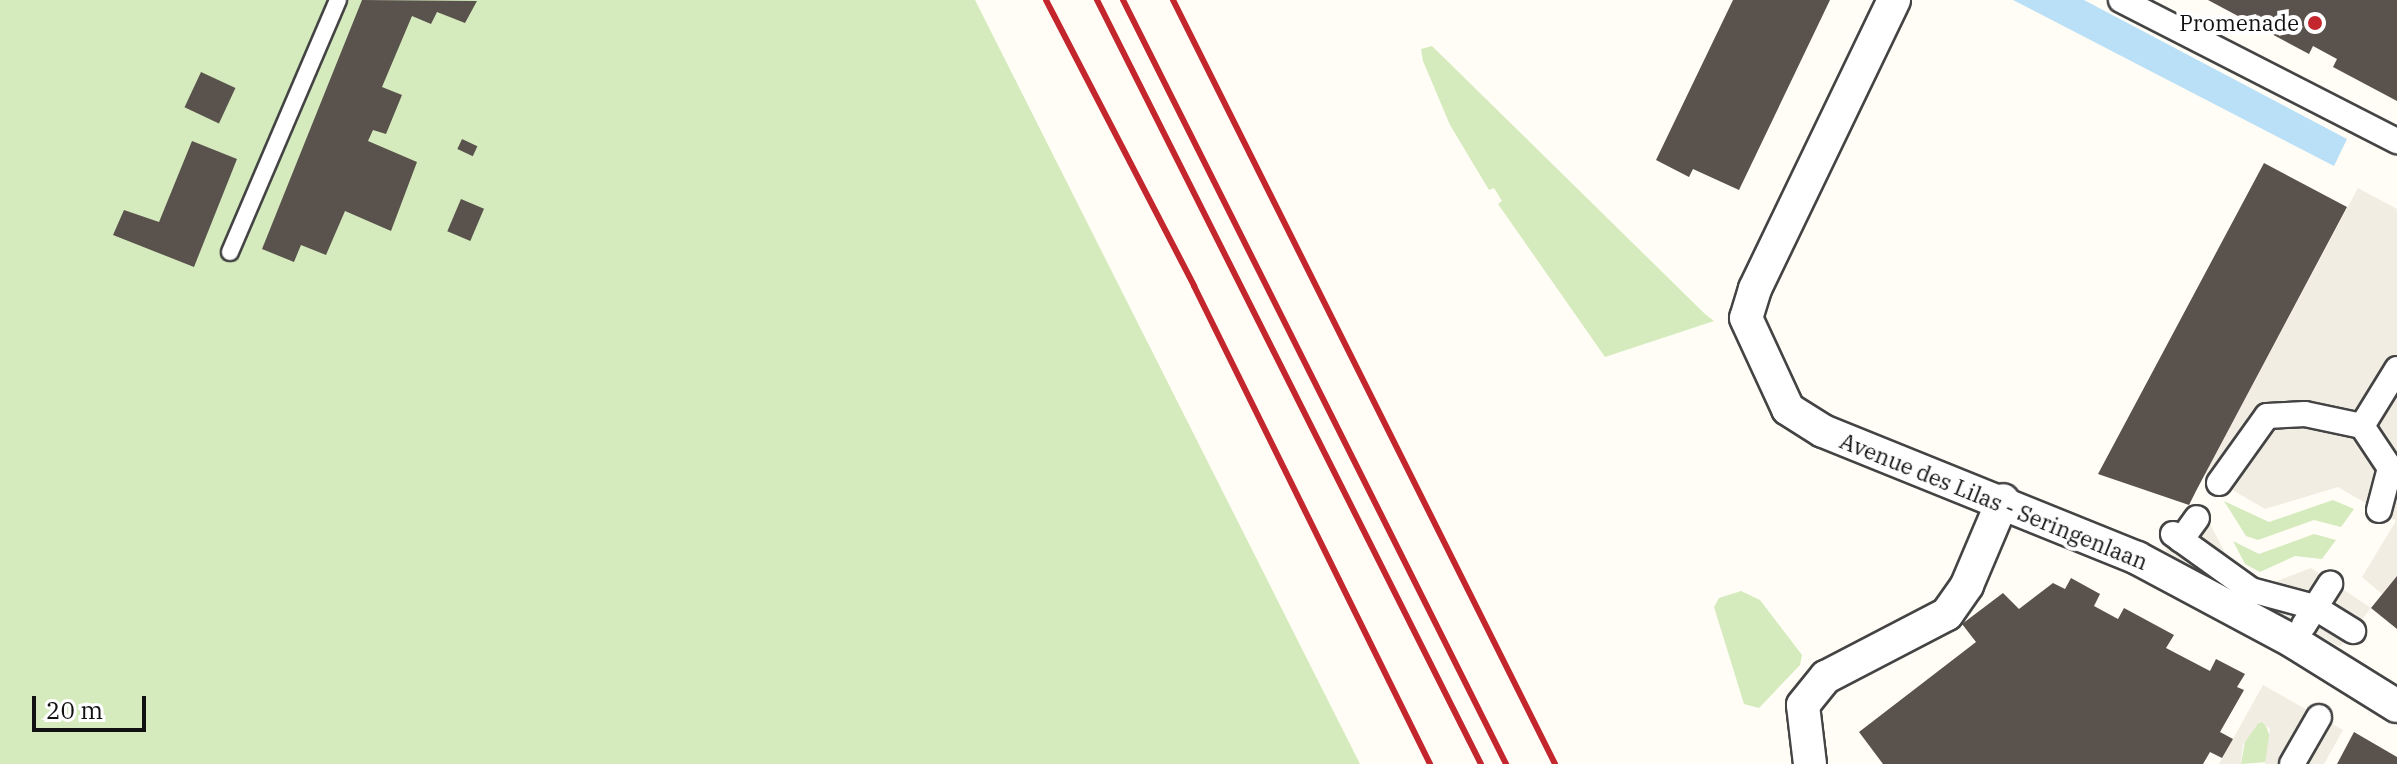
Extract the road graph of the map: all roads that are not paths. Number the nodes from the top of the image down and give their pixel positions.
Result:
1 (338, 0) edge
2 (1894, 0) edge
3 (2121, 0) edge
4 (2397, 141) edge
5 (230, 252) dead end
6 (2397, 369) edge
7 (2362, 426) junction
8 (2219, 483) dead end
9 (2003, 500) junction
10 (2379, 510) dead end
11 (2190, 535) dead end
12 (2330, 584) dead end
13 (2309, 616) junction
14 (2353, 631) dead end
15 (2397, 706) edge
16 (2319, 717) dead end
17 (1810, 764) edge
18 (2292, 764) edge

1 - 5 lane
2 - 9 street, Avenue des Lilas - Seringenlaan
3 - 4 street
6 - 7 street
7 - 8 street
7 - 10 street
9 - 15 street, Avenue des Lilas - Seringenlaan
9 - 17 street
11 - 13 street
12 - 13 street
13 - 14 street
16 - 18 street

